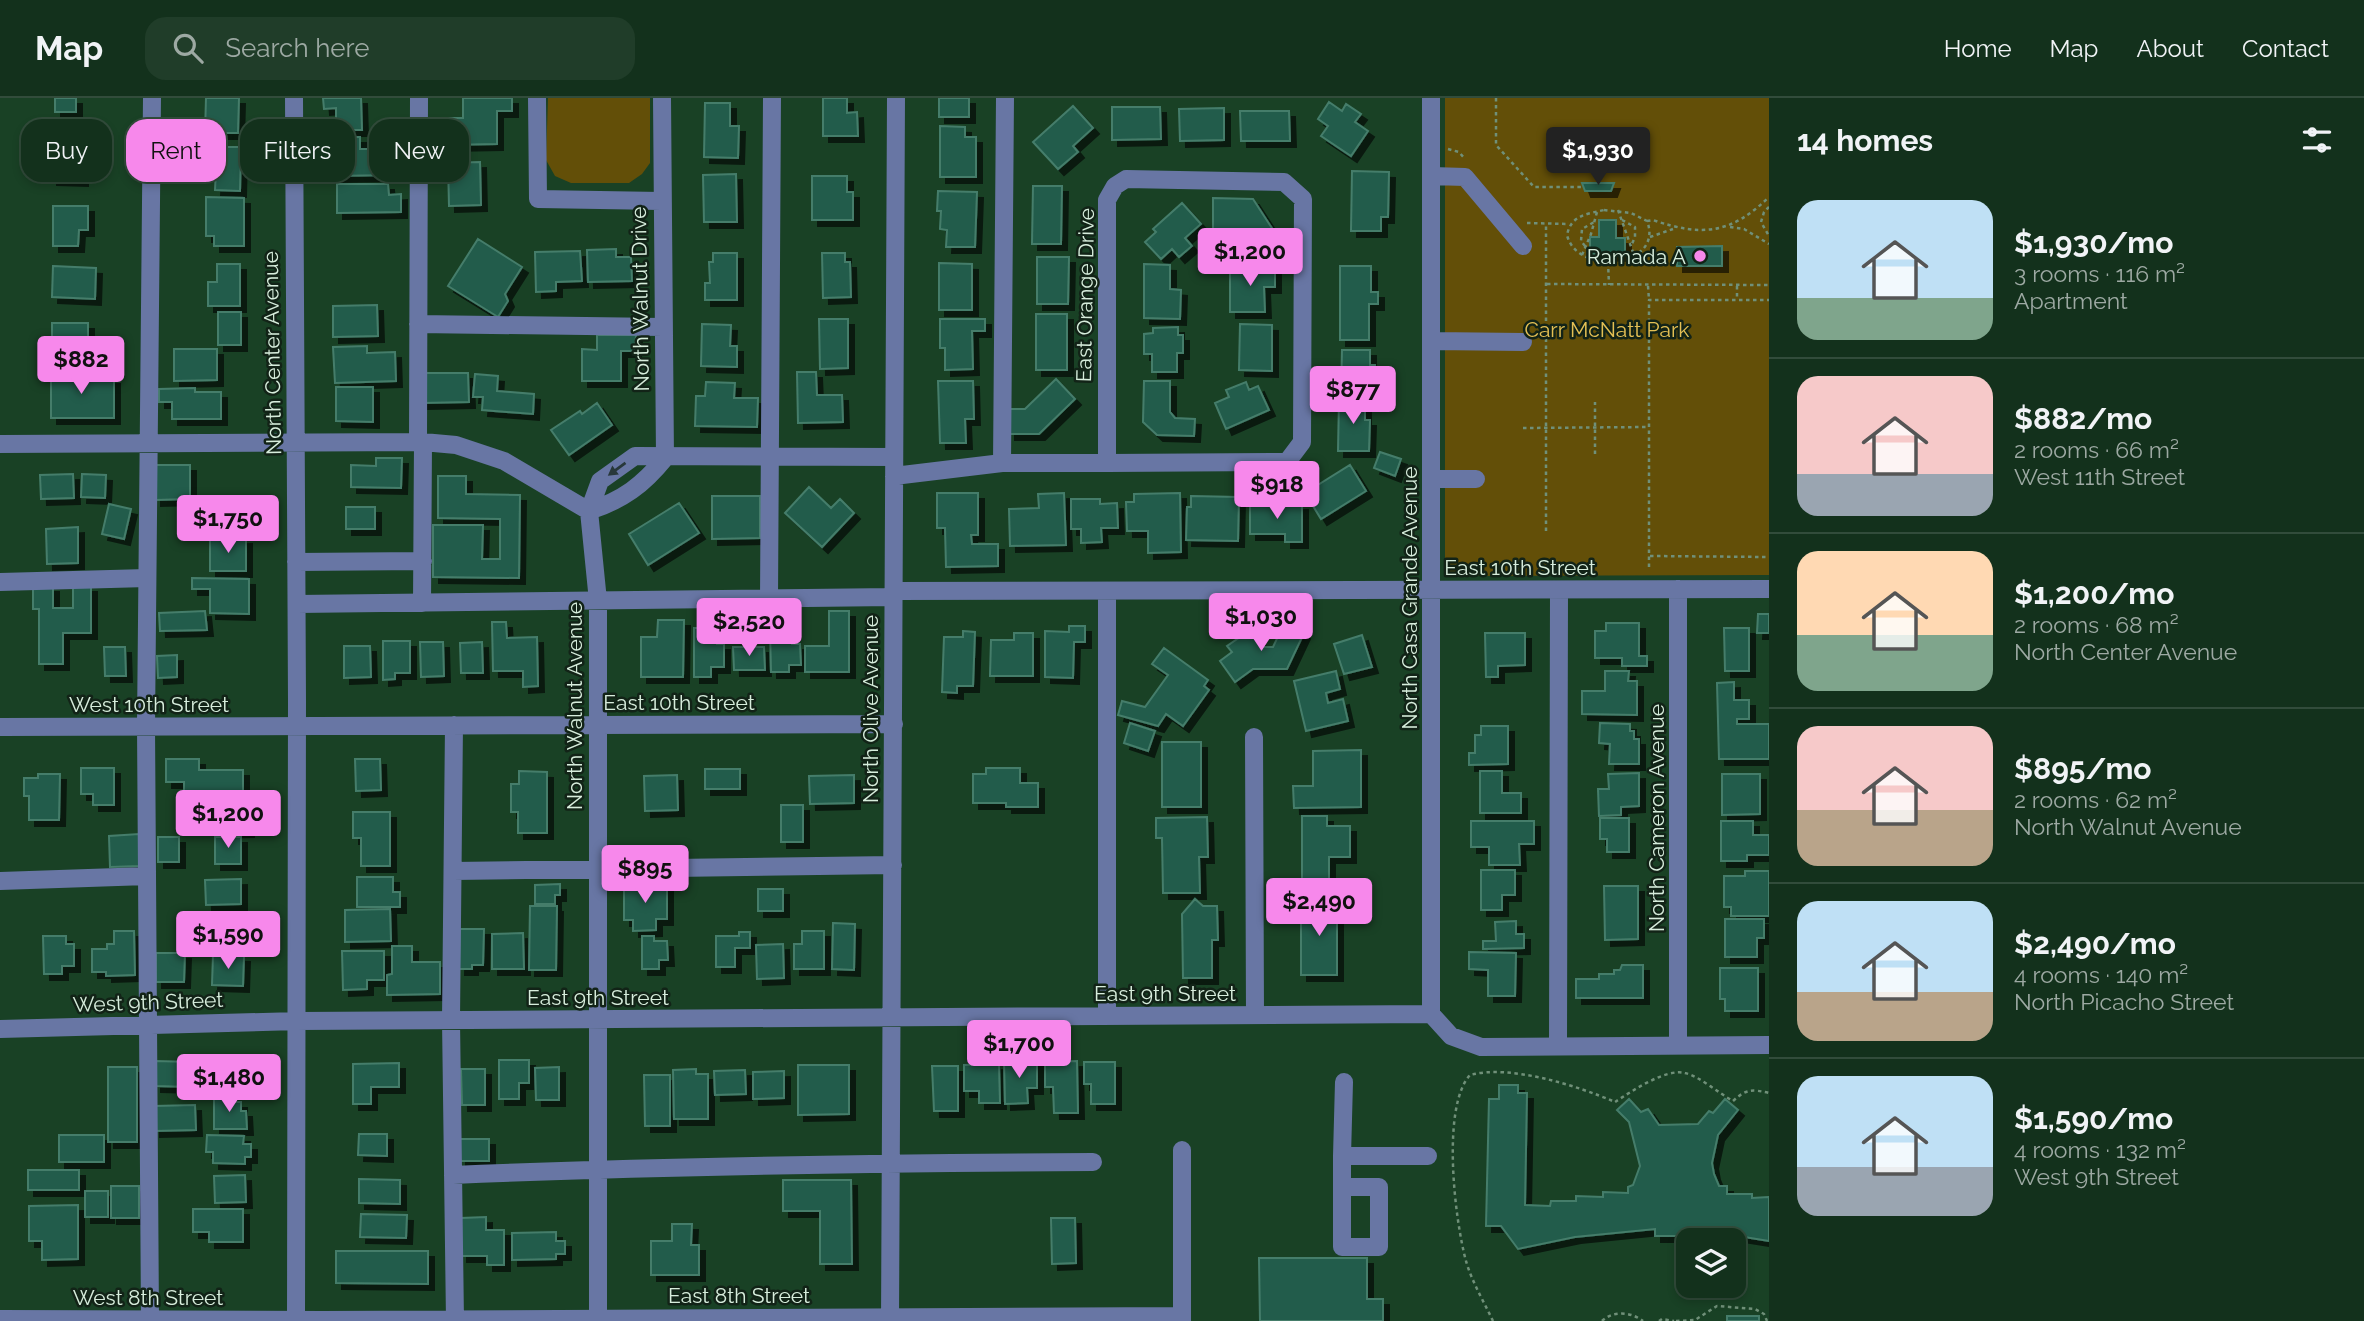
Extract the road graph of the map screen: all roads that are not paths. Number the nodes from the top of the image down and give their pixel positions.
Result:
1 (152, 98) edge
2 (293, 98) edge
3 (419, 98) edge
4 (537, 98) edge
5 (662, 98) edge
6 (772, 98) edge
7 (896, 98) edge
8 (1005, 98) edge
9 (1431, 98) edge
10 (1432, 176) junction
11 (661, 201) junction
12 (1523, 246) dead end
13 (418, 324) junction
14 (663, 327) junction
15 (1432, 341) junction
16 (1523, 342) dead end
17 (421, 442) junction
18 (296, 443) junction
19 (0, 444) edge
20 (148, 444) junction
21 (770, 457) junction
22 (894, 457) junction
23 (665, 458) junction
24 (1002, 463) junction
25 (1107, 463) junction
26 (894, 476) junction
27 (1476, 479) dead end
28 (1432, 480) junction
29 (589, 511) junction
30 (423, 561) junction
31 (296, 562) junction
32 (147, 578) junction
33 (0, 582) edge
34 (1678, 589) junction
35 (1769, 589) edge
36 (1433, 590) junction
37 (1559, 590) junction
38 (1107, 591) junction
39 (893, 594) junction
40 (769, 599) junction
41 (598, 601) junction
42 (422, 603) junction
43 (297, 604) junction
44 (894, 724) junction
45 (454, 725) junction
46 (598, 725) junction
47 (146, 726) junction
48 (297, 726) junction
49 (0, 727) edge
50 (1254, 737) dead end
51 (892, 865) junction
52 (598, 867) junction
53 (453, 871) junction
54 (147, 876) junction
55 (0, 881) edge
56 (1431, 1014) junction
57 (1255, 1015) junction
58 (1107, 1016) junction
59 (891, 1017) junction
60 (598, 1019) junction
61 (451, 1020) junction
62 (298, 1021) junction
63 (148, 1025) junction
64 (0, 1029) edge
65 (1769, 1045) edge
66 (1558, 1046) junction
67 (1678, 1046) junction
68 (1344, 1082) dead end
69 (1342, 1156) junction
70 (1428, 1156) dead end
71 (1182, 1158) dead end
72 (1093, 1162) dead end
73 (891, 1163) junction
74 (598, 1169) junction
75 (453, 1175) junction
76 (1342, 1187) dead end
77 (0, 1319) edge
78 (890, 1319) edge
79 (1182, 1319) edge
80 (150, 1320) edge
81 (455, 1320) edge
82 (598, 1320) edge
83 (778, 1320) edge
84 (296, 1321) edge

1 - 20 street
2 - 18 street, North Center Avenue
3 - 13 street
4 - 11 street
5 - 11 street, North Walnut Drive
6 - 21 street
7 - 22 street, North Olive Avenue
8 - 24 street
9 - 10 street, North Casa Grande Avenue
10 - 12 street
10 - 15 street, North Casa Grande Avenue
11 - 14 street, North Walnut Drive
13 - 14 street
13 - 17 street
14 - 23 street, North Walnut Drive
15 - 16 street
15 - 28 street, North Casa Grande Avenue
17 - 18 street
17 - 29 street
17 - 30 street
18 - 20 street
18 - 31 street, North Center Avenue
19 - 20 street
20 - 32 street
21 - 22 street
21 - 23 street
21 - 40 street
22 - 26 street, North Olive Avenue
23 - 29 street
23 -> 29 street
24 - 25 street, East Orange Drive
24 - 26 street, East Orange Drive
25 - 25 street, East Orange Drive
26 - 39 street, North Olive Avenue
27 - 28 street
28 - 36 street, North Casa Grande Avenue
29 - 41 street, North Walnut Avenue
30 - 31 street
30 - 42 street
31 - 43 street, North Center Avenue
32 - 33 street
32 - 47 street
34 - 35 street, East 10th Street
34 - 37 street, East 10th Street
34 - 67 street, North Cameron Avenue
36 - 37 street, East 10th Street
36 - 38 street, East 10th Street
36 - 56 street, North Casa Grande Avenue
37 - 66 street
38 - 39 street, East 10th Street
38 - 58 street
39 - 40 street, East 10th Street
39 - 44 street, North Olive Avenue
40 - 41 street, East 10th Street
41 - 42 street, East 10th Street
41 - 46 street, North Walnut Avenue
42 - 43 street, East 10th Street
43 - 48 street, North Center Avenue
44 - 46 street, East 10th Street
44 - 51 street, North Olive Avenue
45 - 46 street, East 10th Street
45 - 48 street, East 10th Street
45 - 53 street
46 - 52 street, North Walnut Avenue
47 - 48 street, West 10th Street
47 - 49 street, West 10th Street
47 - 54 street
48 - 62 street, North Center Avenue
50 - 57 street
51 - 52 street
51 - 59 street, North Olive Avenue
52 - 53 street
52 - 60 street, North Walnut Avenue
53 - 61 street
54 - 55 street
54 - 63 street
56 - 57 street, East 9th Street
56 - 66 street
57 - 58 street, East 9th Street
58 - 59 street, East 9th Street
59 - 60 street, East 9th Street
59 - 73 street, North Olive Avenue
60 - 61 street, East 9th Street
60 - 74 street, North Walnut Avenue
61 - 62 street, East 9th Street
61 - 75 street
62 - 63 street, West 9th Street
62 - 84 street, North Center Avenue
63 - 64 street, West 9th Street
63 - 80 street
65 - 67 street
66 - 67 street
68 - 69 street
69 - 70 street
69 - 76 street
71 - 79 street
72 - 73 street
73 - 74 street
73 - 78 street, North Olive Avenue
74 - 75 street
74 - 82 street, North Walnut Avenue
75 - 81 street
77 - 80 street, West 8th Street
78 - 79 street, East 8th Street
78 - 83 street, East 8th Street
80 - 84 street, West 8th Street
81 - 82 street, East 8th Street
81 - 84 street, East 8th Street
82 - 83 street, East 8th Street

